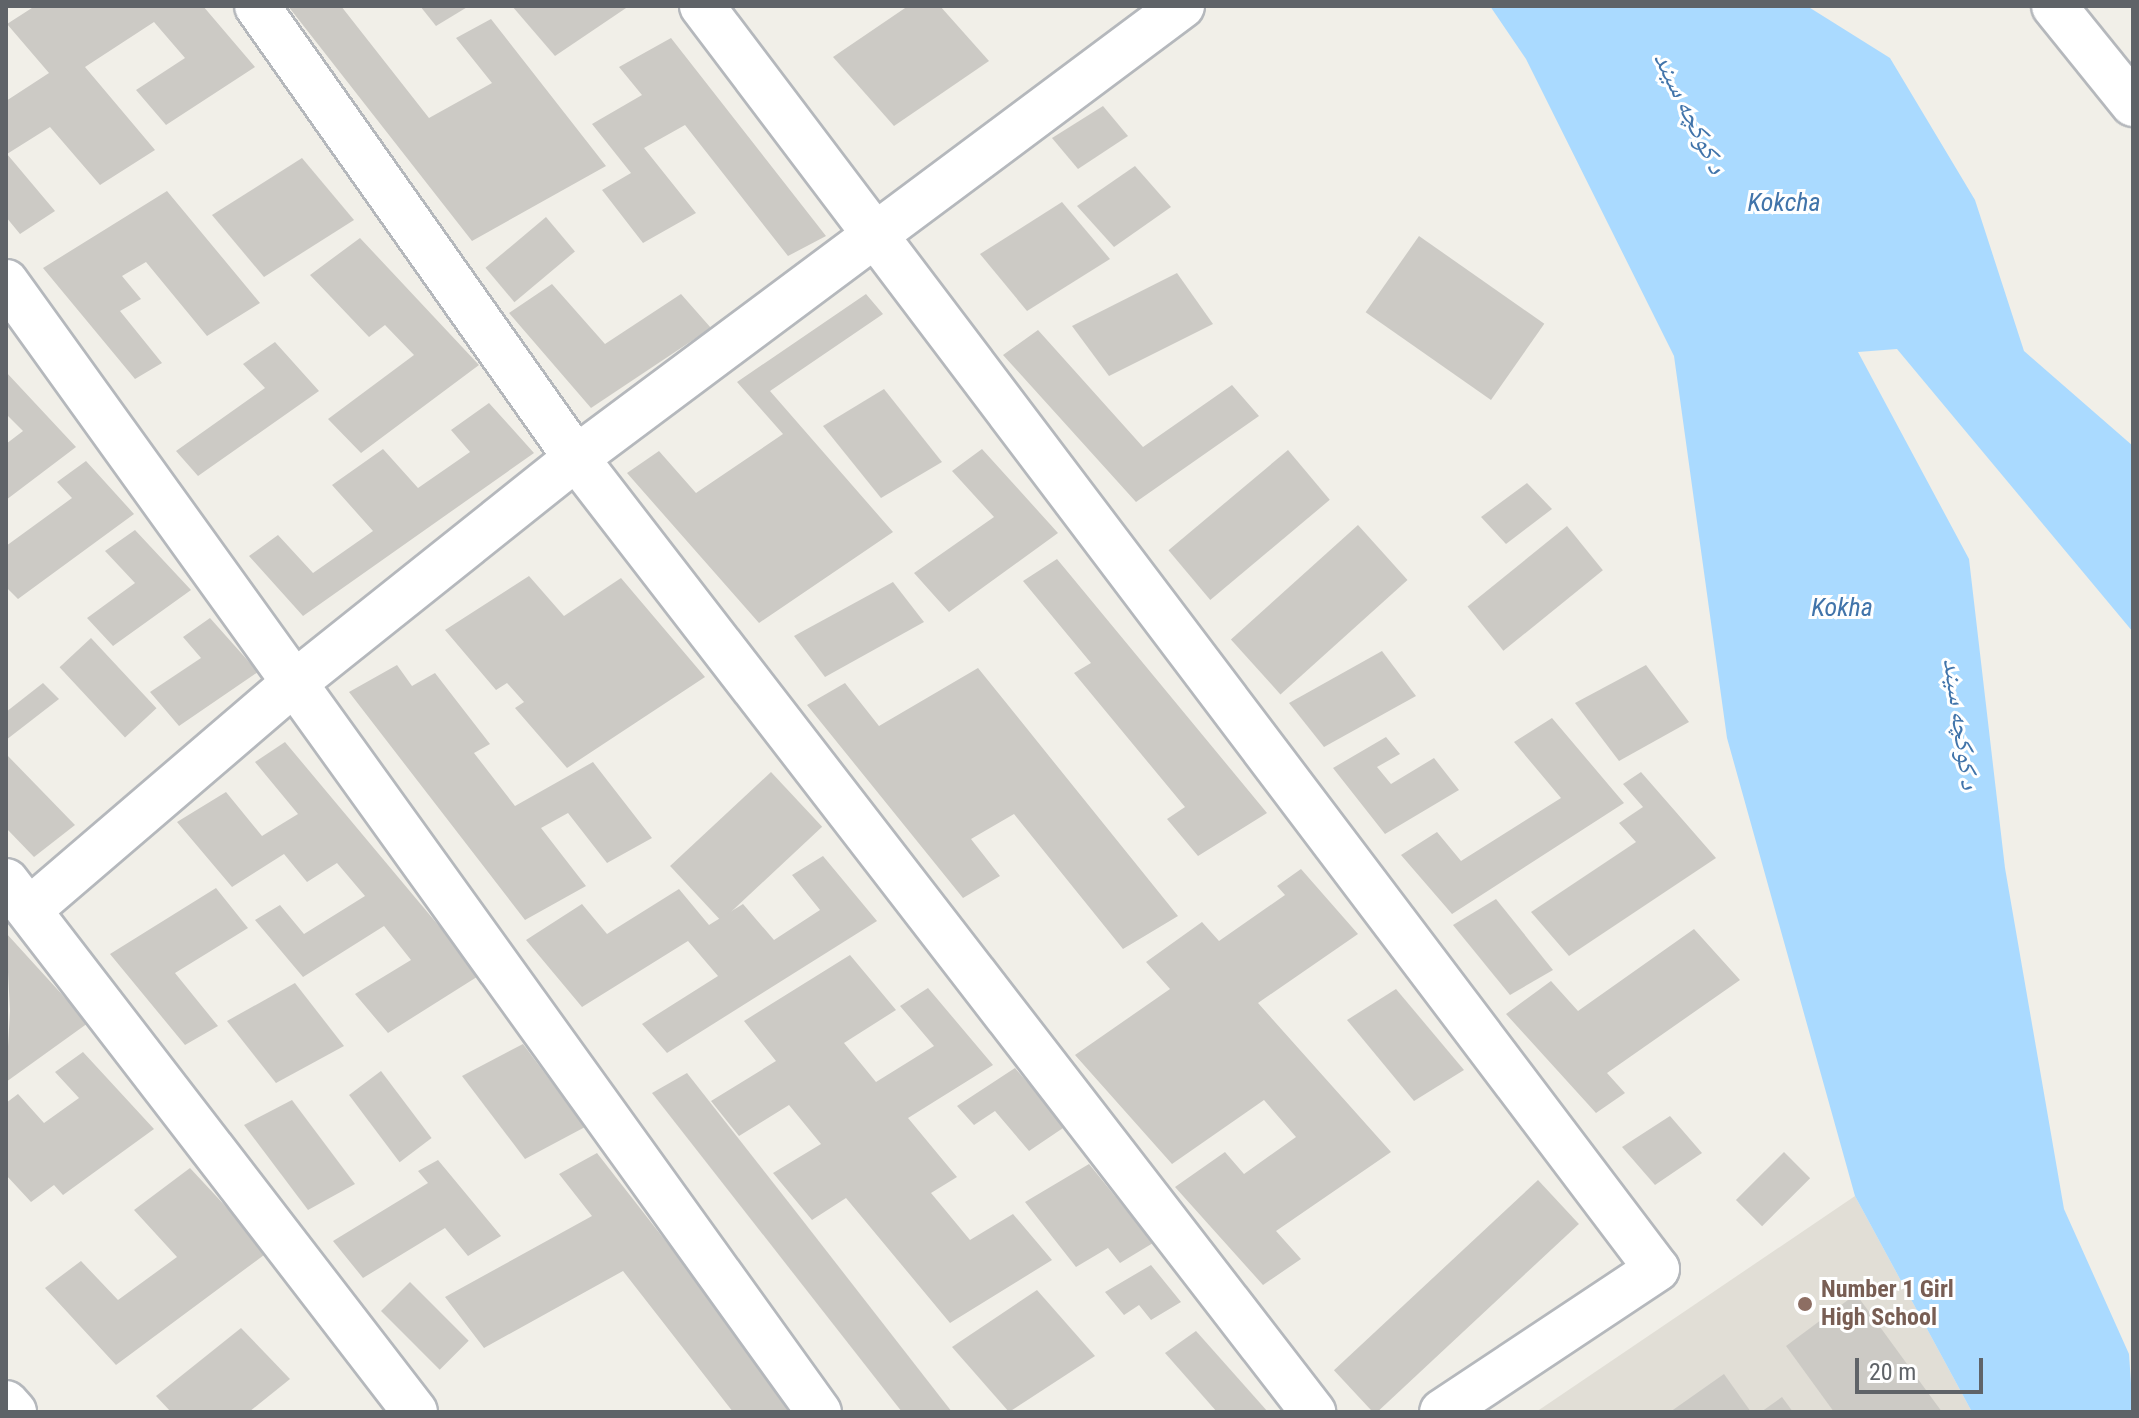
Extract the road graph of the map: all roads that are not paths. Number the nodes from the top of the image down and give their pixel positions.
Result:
1 (257, 6) edge
2 (702, 6) edge
3 (1182, 6) edge
4 (2054, 6) edge
5 (2133, 104) edge
6 (878, 240) junction
7 (6, 282) edge
8 (576, 458) junction
9 (293, 684) junction
10 (17, 896) edge
11 (6, 1403) edge
12 (1469, 1405) edge
13 (14, 1412) edge
14 (415, 1412) edge
15 (819, 1412) edge
16 (1313, 1412) edge

1 - 8 street
2 - 6 street
3 - 6 street
4 - 5 street
6 - 8 street
6 - 12 street
7 - 9 street
8 - 9 street
8 - 16 street
9 - 10 street
9 - 15 street
10 - 14 street
11 - 13 street

